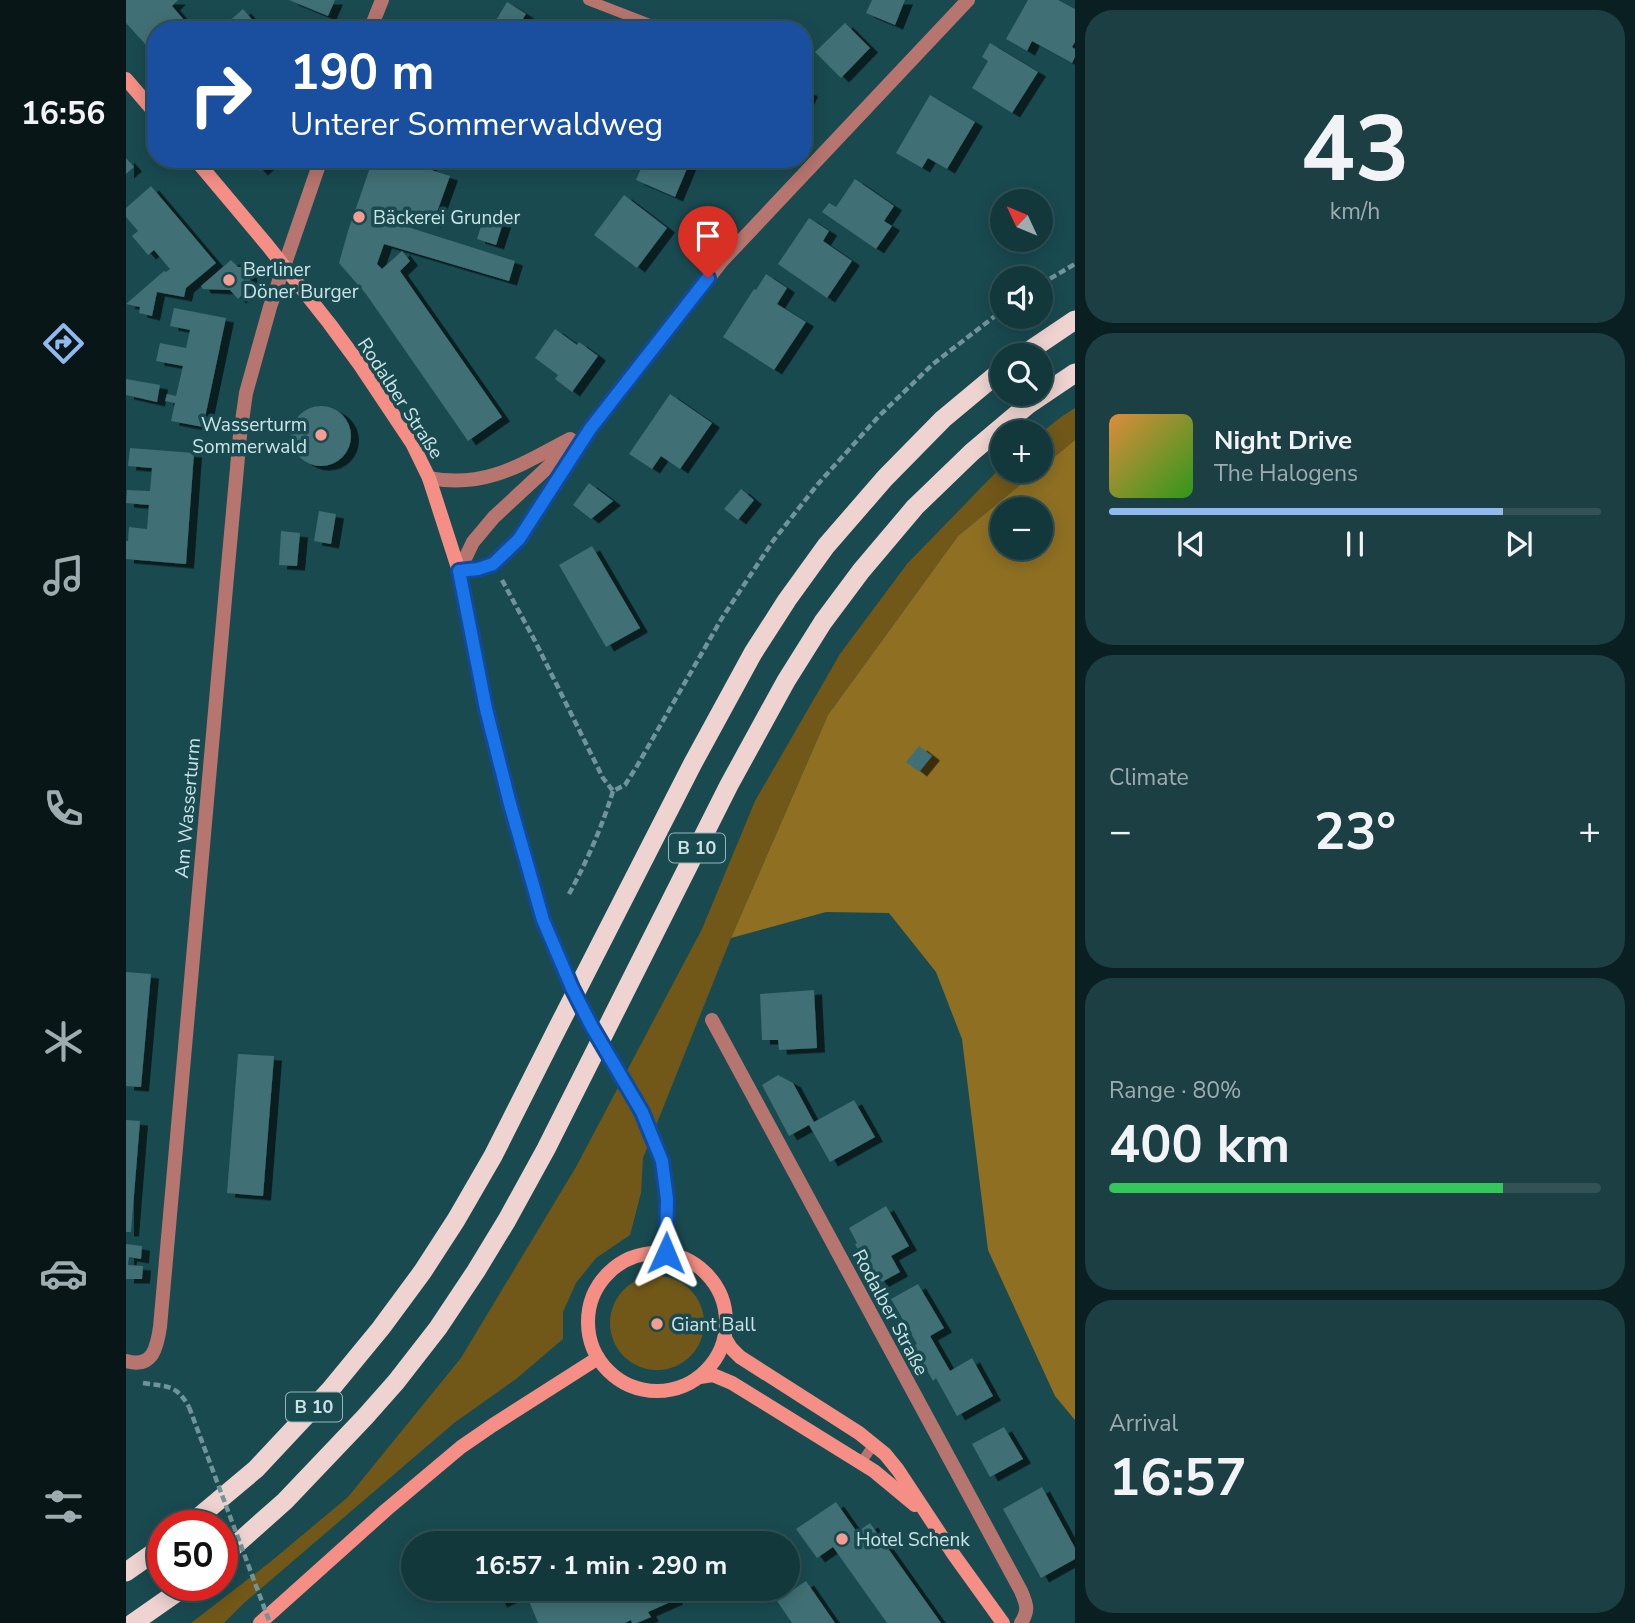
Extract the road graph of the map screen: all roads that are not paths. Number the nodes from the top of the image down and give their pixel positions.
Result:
1 (382, 0) edge
2 (588, 0) edge
3 (968, 0) edge
4 (374, 21) edge
5 (642, 21) edge
6 (126, 79) edge
7 (147, 104) edge
8 (812, 166) edge
9 (202, 168) edge
10 (318, 168) edge
11 (810, 168) edge
12 (283, 265) junction
13 (1075, 320) edge
14 (1041, 343) edge
15 (1075, 373) edge
16 (990, 380) edge
17 (590, 429) junction
18 (429, 478) junction
19 (459, 571) junction
20 (712, 1020) dead end
21 (666, 1253) junction
22 (725, 1338) junction
23 (598, 1358) junction
24 (129, 1362) edge
25 (700, 1377) junction
26 (874, 1444) junction
27 (861, 1463) junction
28 (207, 1510) edge
29 (928, 1517) junction
30 (238, 1543) edge
31 (147, 1557) edge
32 (126, 1572) edge
33 (165, 1601) edge
34 (133, 1623) edge
35 (260, 1623) edge
36 (1003, 1623) edge
37 (1021, 1623) edge

1 - 4 street
2 - 5 lane
3 - 8 street
6 - 7 main road
9 - 12 main road, Rodalber Straße
10 - 12 street, Am Wasserturm
11 - 17 street
12 - 18 main road, Rodalber Straße
12 - 24 street, Am Wasserturm
13 - 14 highway
15 - 30 highway, B 10
16 - 28 highway, B 10
17 - 18 street
17 - 19 street
17 - 19 street
18 - 19 main road, Rodalber Straße
19 - 21 main road, Rodalber Straße, bridge
20 - 37 street, Rodalber Straße
21 - 22 main road
21 - 23 main road
22 - 25 main road
22 - 26 main road
23 - 25 main road
23 - 35 main road
25 - 27 main road
26 - 27 lane
26 - 29 main road
27 - 29 main road
29 - 36 main road
31 - 32 highway
33 - 34 highway

